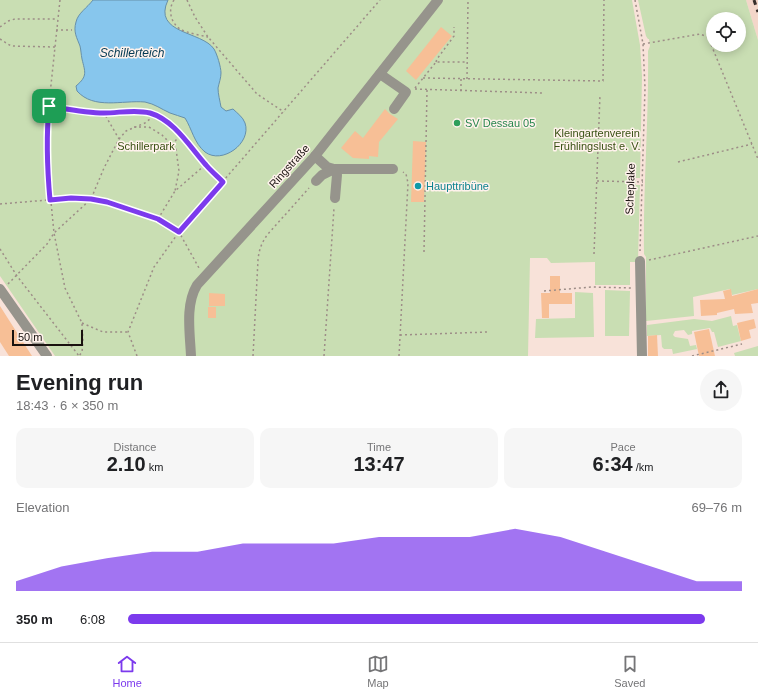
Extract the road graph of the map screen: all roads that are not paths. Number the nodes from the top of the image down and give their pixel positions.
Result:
1 (438, 0) edge
2 (380, 74) junction
3 (394, 109) dead end
4 (315, 156) junction
5 (334, 169) junction
6 (393, 169) road end
7 (316, 181) road end
8 (335, 198) road end
9 (640, 261) road end
10 (0, 290) edge
11 (48, 356) edge
12 (191, 356) edge
13 (642, 356) edge

1 - 2 street, Ringstraße
2 - 3 street
2 - 4 street, Ringstraße
4 - 5 street
4 - 12 street, Ringstraße
5 - 6 street
5 - 7 street
5 - 8 street
9 - 13 street
10 - 11 street

